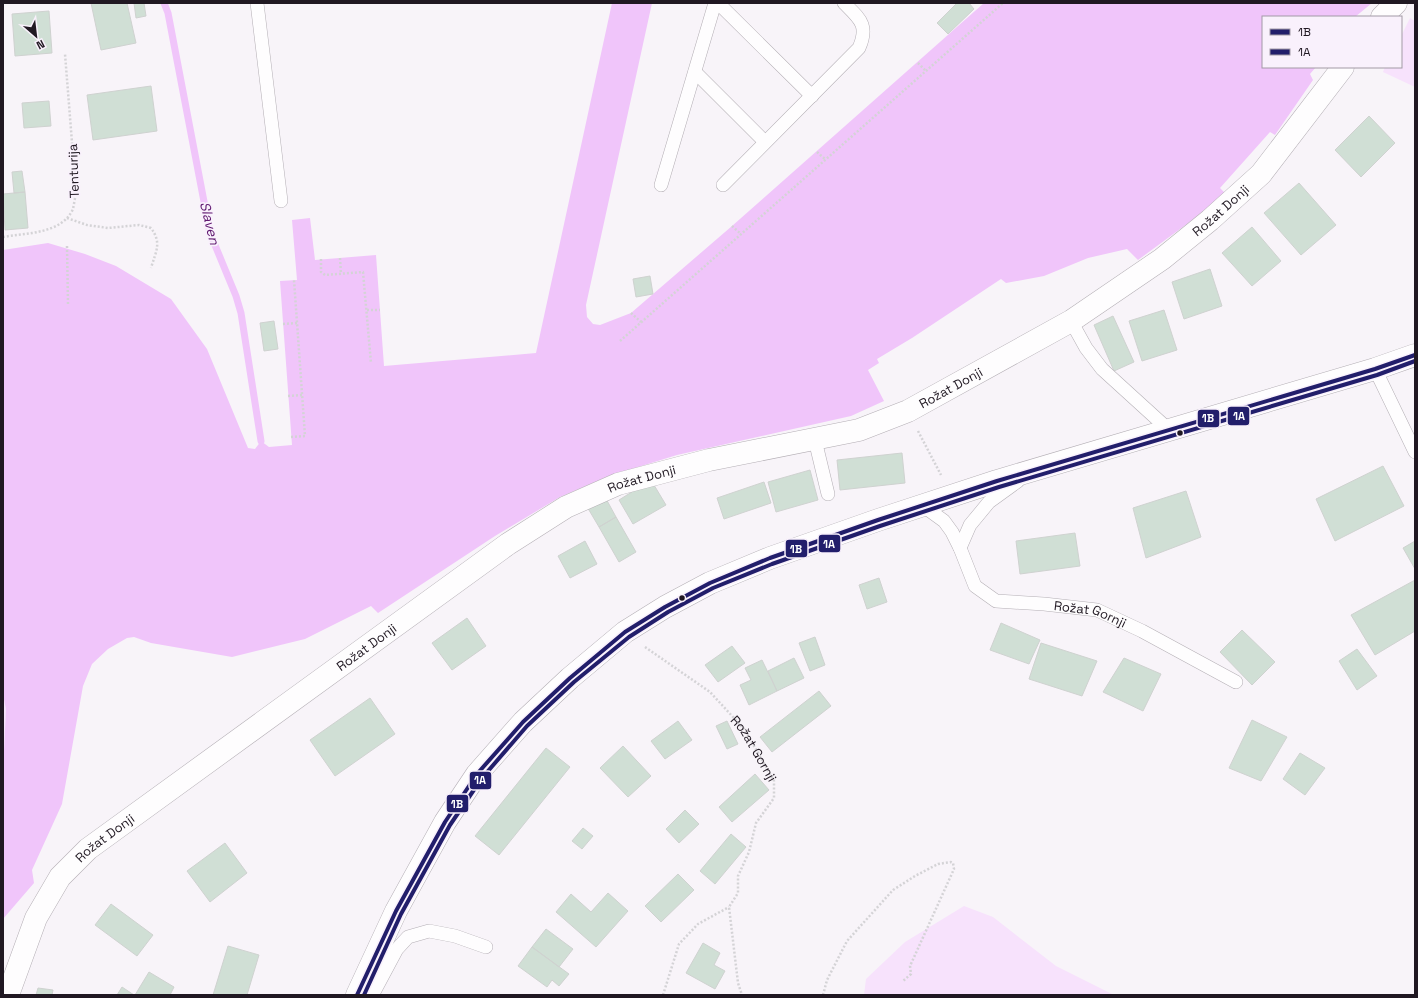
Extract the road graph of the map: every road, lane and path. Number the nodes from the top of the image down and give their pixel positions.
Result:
1 (258, 3) edge
2 (717, 3) edge
3 (844, 3) edge
4 (1003, 3) edge
5 (1396, 3) edge
6 (1383, 16) edge
7 (65, 54) dead end
8 (918, 63) dead end
9 (1342, 68) edge
10 (926, 71) junction
11 (695, 72) junction
12 (812, 96) junction
13 (765, 142) junction
14 (817, 152) dead end
15 (825, 160) junction
16 (661, 186) dead end
17 (723, 186) dead end
18 (280, 201) dead end
19 (67, 218) junction
20 (732, 226) dead end
21 (741, 234) junction
22 (3, 237) edge
23 (67, 246) dead end
24 (340, 258) dead end
25 (321, 260) dead end
26 (151, 268) dead end
27 (341, 274) junction
28 (294, 280) dead end
29 (68, 304) dead end
30 (367, 310) junction
31 (380, 310) dead end
32 (631, 313) dead end
33 (1070, 321) junction
34 (641, 322) junction
35 (297, 323) junction
36 (283, 324) dead end
37 (620, 341) dead end
38 (1415, 355) edge
39 (371, 363) dead end
40 (1375, 368) junction
41 (288, 396) dead end
42 (302, 396) junction
43 (908, 411) junction
44 (1169, 430) junction
45 (291, 437) dead end
46 (815, 440) junction
47 (1415, 452) edge
48 (1030, 471) junction
49 (941, 476) dead end
50 (828, 494) dead end
51 (922, 505) junction
52 (960, 548) junction
53 (625, 632) junction
54 (1236, 682) dead end
55 (729, 907) junction
56 (486, 947) dead end
57 (903, 981) dead end
58 (8, 995) edge
59 (358, 995) edge
60 (371, 995) edge
61 (664, 995) edge
62 (742, 995) edge
63 (823, 995) edge

1 - 18 lane
2 - 11 lane
2 - 12 lane
3 - 12 lane
4 - 10 path
5 - 6 street
7 - 19 path, Tenturija
8 - 10 path
9 - 33 street, Rožat Donji
10 - 15 path
11 - 13 lane
11 - 16 lane
12 - 13 lane
13 - 17 lane
14 - 15 path
15 - 21 path
19 - 22 path, Tenturija
19 - 26 path
20 - 21 path
21 - 34 path
23 - 29 path
24 - 27 path
25 - 27 path
27 - 30 path
28 - 35 path
30 - 31 path
30 - 39 path
32 - 34 path
33 - 43 street, Rožat Donji
33 - 44 lane
34 - 37 path
35 - 36 path
35 - 42 path
38 - 40 street
40 - 44 street
40 - 47 lane
41 - 42 path
42 - 45 path
43 - 46 street, Rožat Donji
43 - 49 path
44 - 48 street
46 - 50 lane
46 - 58 street, Rožat Donji
48 - 51 street
48 - 52 lane
51 - 52 lane, Rožat Gornji
51 - 53 street
52 - 54 lane, Rožat Gornji
53 - 55 path, Rožat Gornji
53 - 59 street
55 - 61 path
55 - 62 path
56 - 60 lane
57 - 63 path

